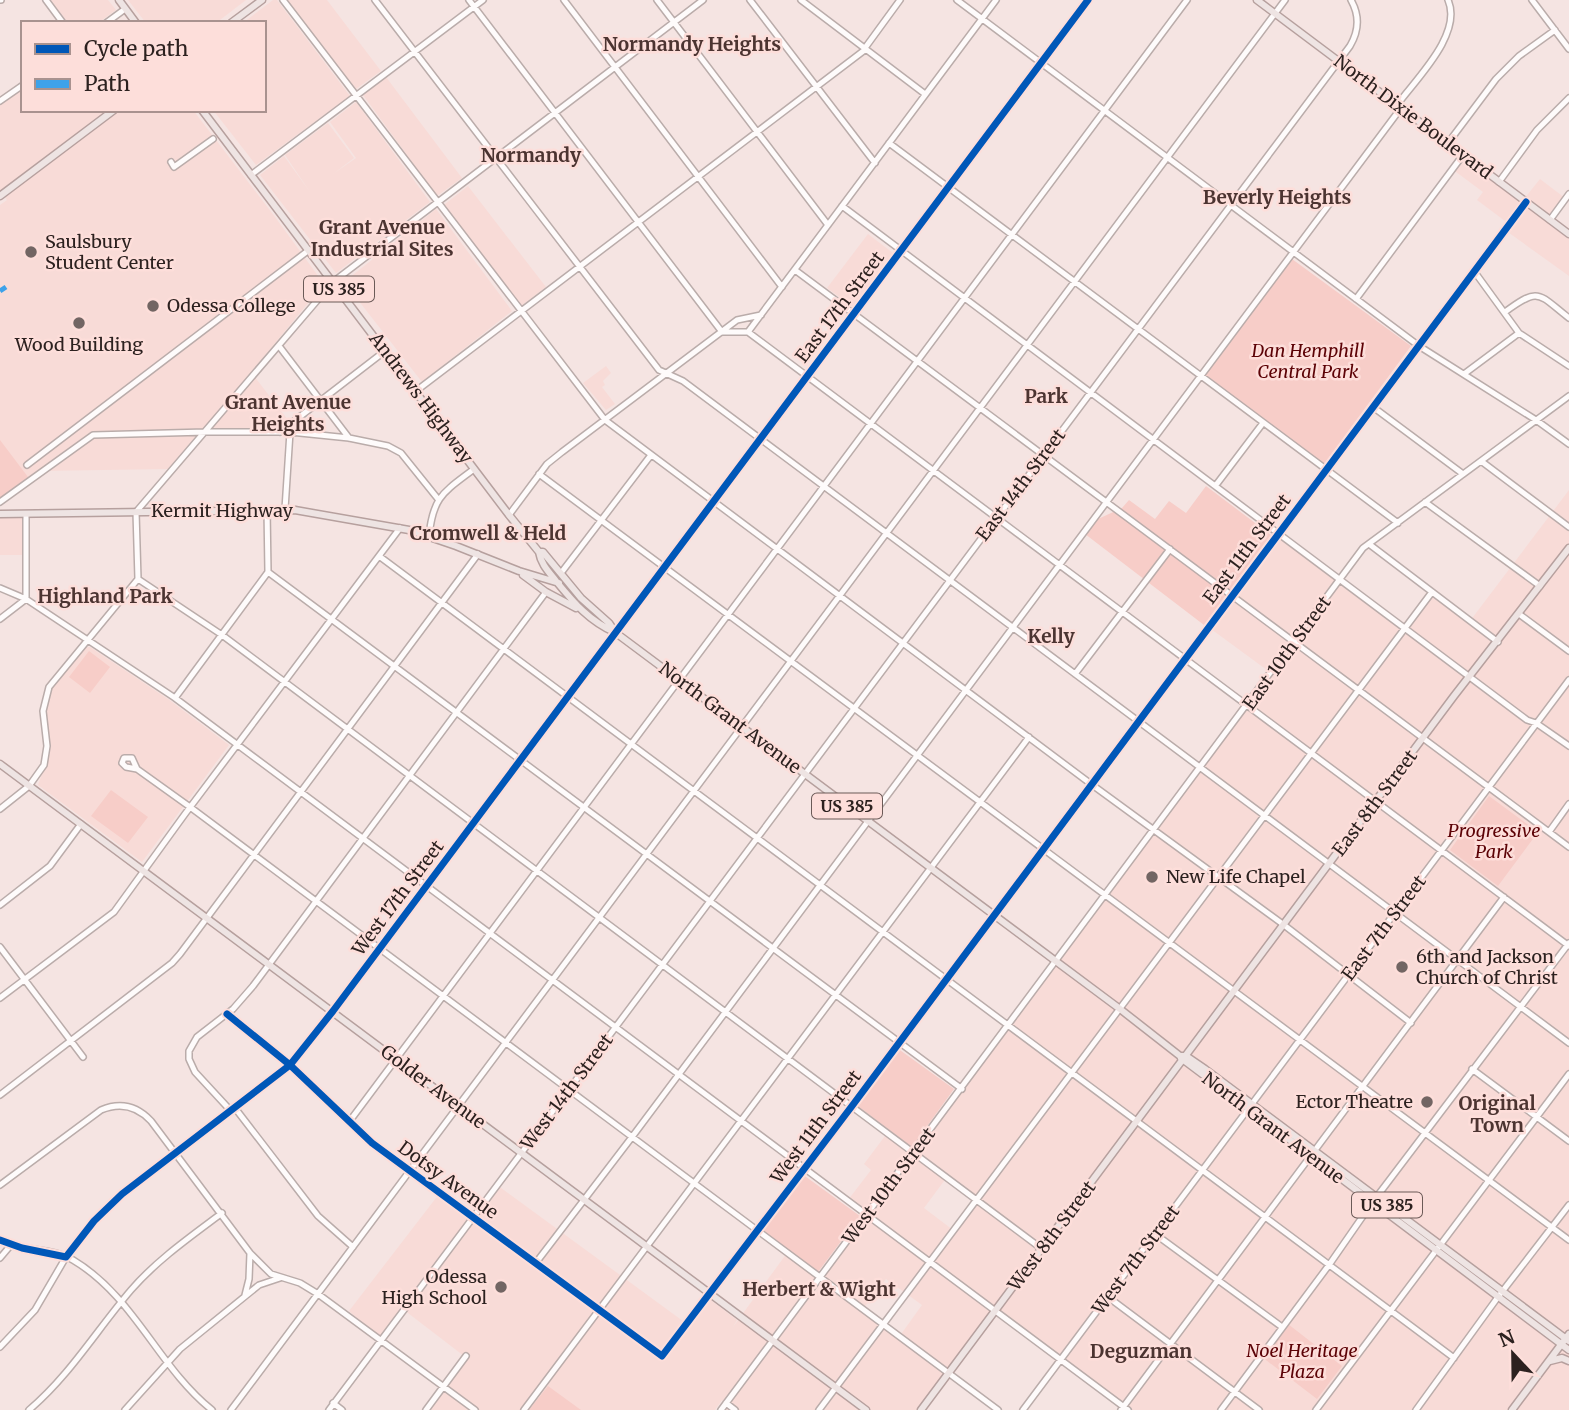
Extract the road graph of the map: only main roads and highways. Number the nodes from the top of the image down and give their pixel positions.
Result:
1 (119, 0) edge
2 (261, 0) edge
3 (1257, 0) edge
4 (134, 21) edge
5 (234, 21) edge
6 (111, 112) edge
7 (204, 112) edge
8 (0, 196) edge
9 (1569, 234) edge
10 (0, 514) edge
11 (1568, 550) edge
12 (539, 552) junction
13 (541, 562) junction
14 (519, 571) junction
15 (529, 574) junction
16 (558, 583) junction
17 (573, 589) junction
18 (581, 611) junction
19 (615, 633) junction
20 (0, 764) edge
21 (1183, 1058) junction
22 (1566, 1339) edge
23 (1569, 1350) edge
24 (1569, 1360) edge
25 (1548, 1362) junction
26 (1516, 1409) edge
27 (866, 1410) edge
28 (921, 1410) edge

1 - 4 main road
2 - 5 main road
3 - 9 main road, North Dixie Boulevard
6 - 8 main road
7 - 12 main road, Andrews Highway / US 385
10 - 14 main road, Kermit Highway
11 - 21 main road, East 8th Street
12 - 13 main road, Andrews Highway / US 385
12 - 17 main road, Andrews Highway / US 385
13 - 15 main road
13 - 16 main road, Andrews Highway / US 385
14 - 15 main road, Kermit Highway
14 - 18 main road, Kermit Highway
15 - 16 main road, Kermit Highway
16 - 17 main road, Kermit Highway
16 - 18 main road, Andrews Highway / US 385
17 - 19 main road, North Grant Avenue / US 385
18 - 19 main road, North Grant Avenue / US 385
19 - 21 main road, North Grant Avenue / US 385
20 - 27 main road, Golder Avenue
21 - 22 main road, North Grant Avenue / US 385
21 - 28 main road, West 8th Street
22 - 23 main road, North Grant Avenue / US 385
22 - 25 main road
24 - 25 main road
25 - 26 main road

